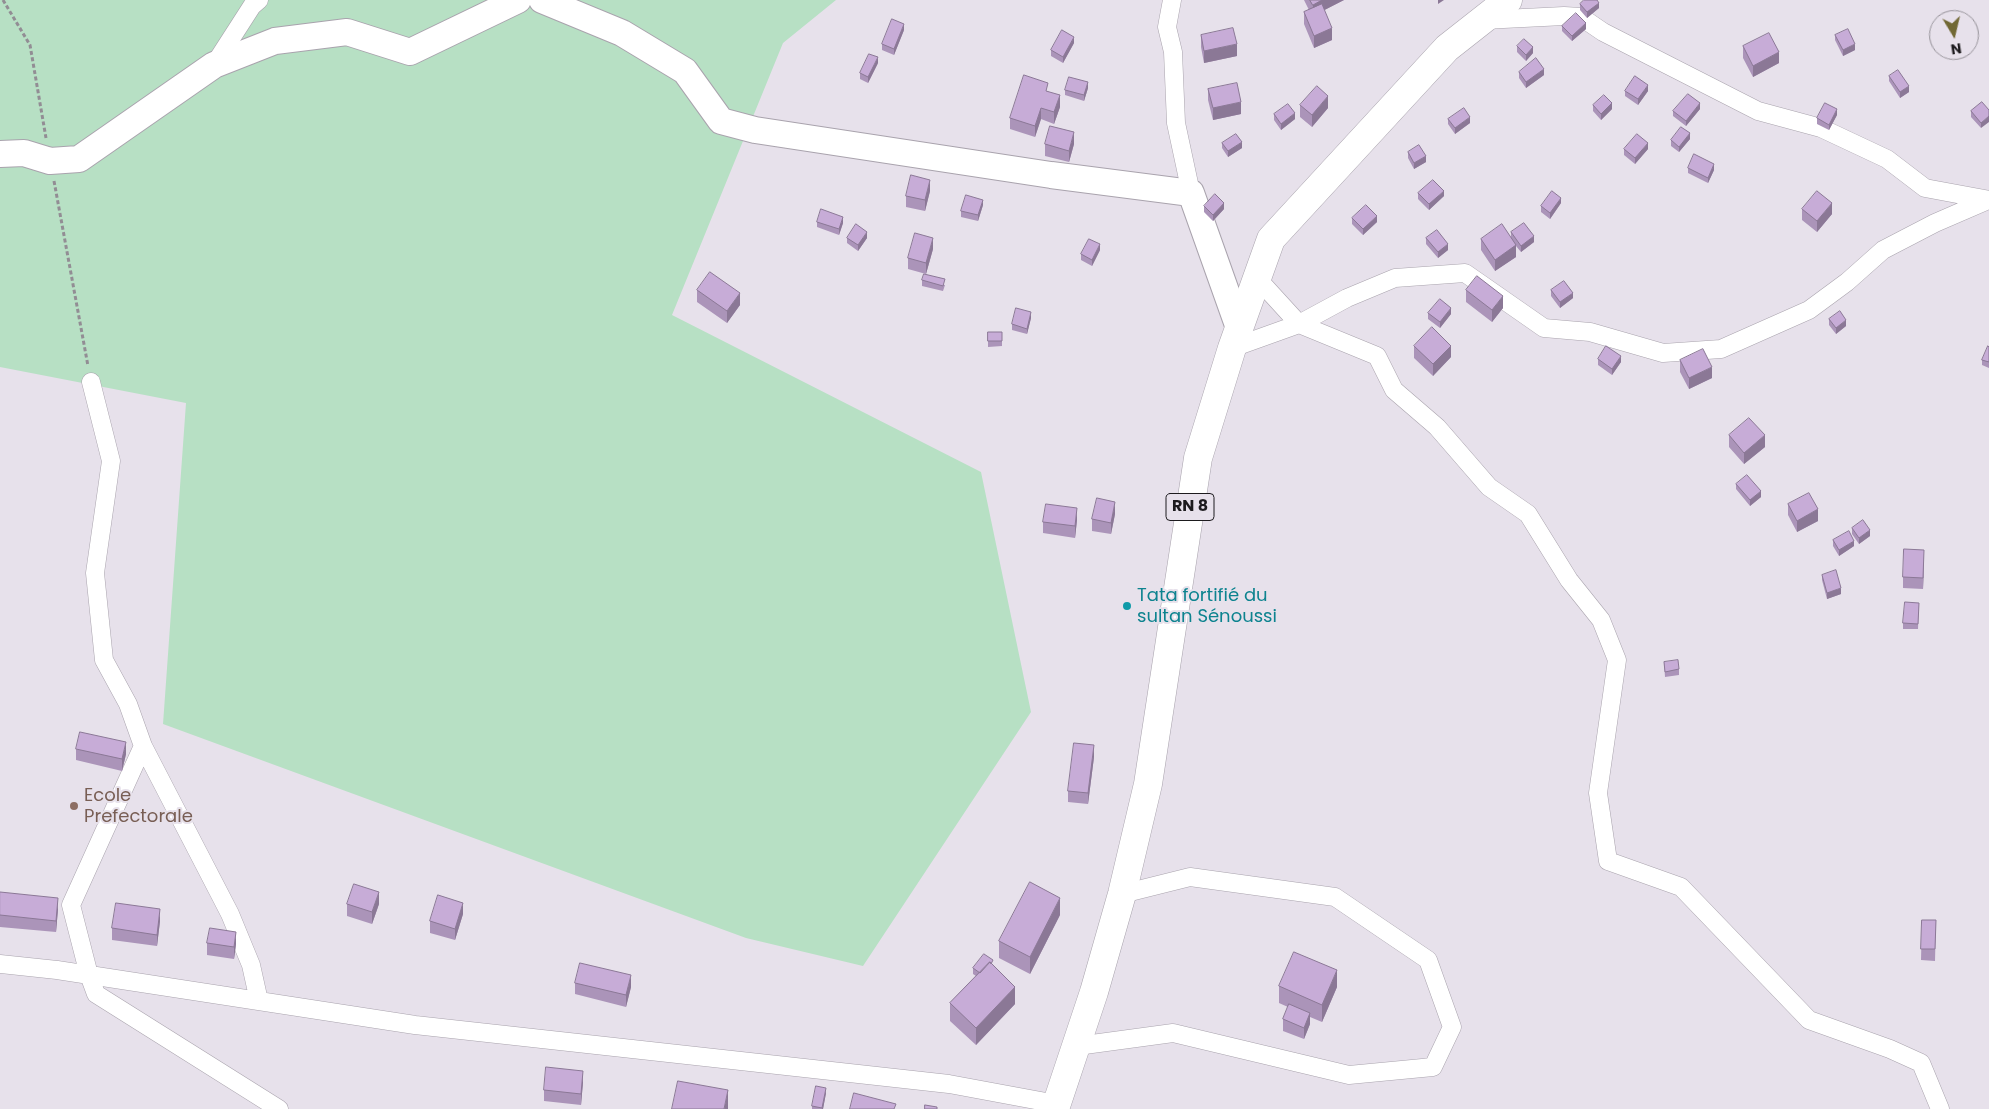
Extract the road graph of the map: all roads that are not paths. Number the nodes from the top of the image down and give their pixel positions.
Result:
1 (259, 0) edge
2 (518, 0) edge
3 (542, 0) edge
4 (1172, 0) edge
5 (1508, 0) edge
6 (1483, 20) junction
7 (214, 65) junction
8 (0, 154) edge
9 (1192, 193) junction
10 (1988, 200) edge
11 (1257, 278) junction
12 (1299, 324) junction
13 (1235, 338) junction
14 (91, 382) road end
15 (144, 746) junction
16 (1122, 894) junction
17 (0, 964) edge
18 (89, 975) junction
19 (259, 1001) junction
20 (1076, 1046) junction
21 (1056, 1107) edge
22 (279, 1109) edge
23 (1940, 1109) edge

1 - 7 street
2 - 7 street
3 - 9 street
4 - 9 street
5 - 6 main road, RN 8
6 - 10 street
6 - 11 main road, RN 8
7 - 8 street
9 - 13 street
10 - 12 street
11 - 12 street
11 - 13 main road, RN 8
12 - 13 street
12 - 23 street
13 - 16 main road, RN 8
14 - 15 street
15 - 18 street
15 - 19 street
16 - 20 main road, RN 8
16 - 20 street
17 - 18 street
18 - 19 street
18 - 22 street
19 - 21 street
20 - 21 main road, RN 8

